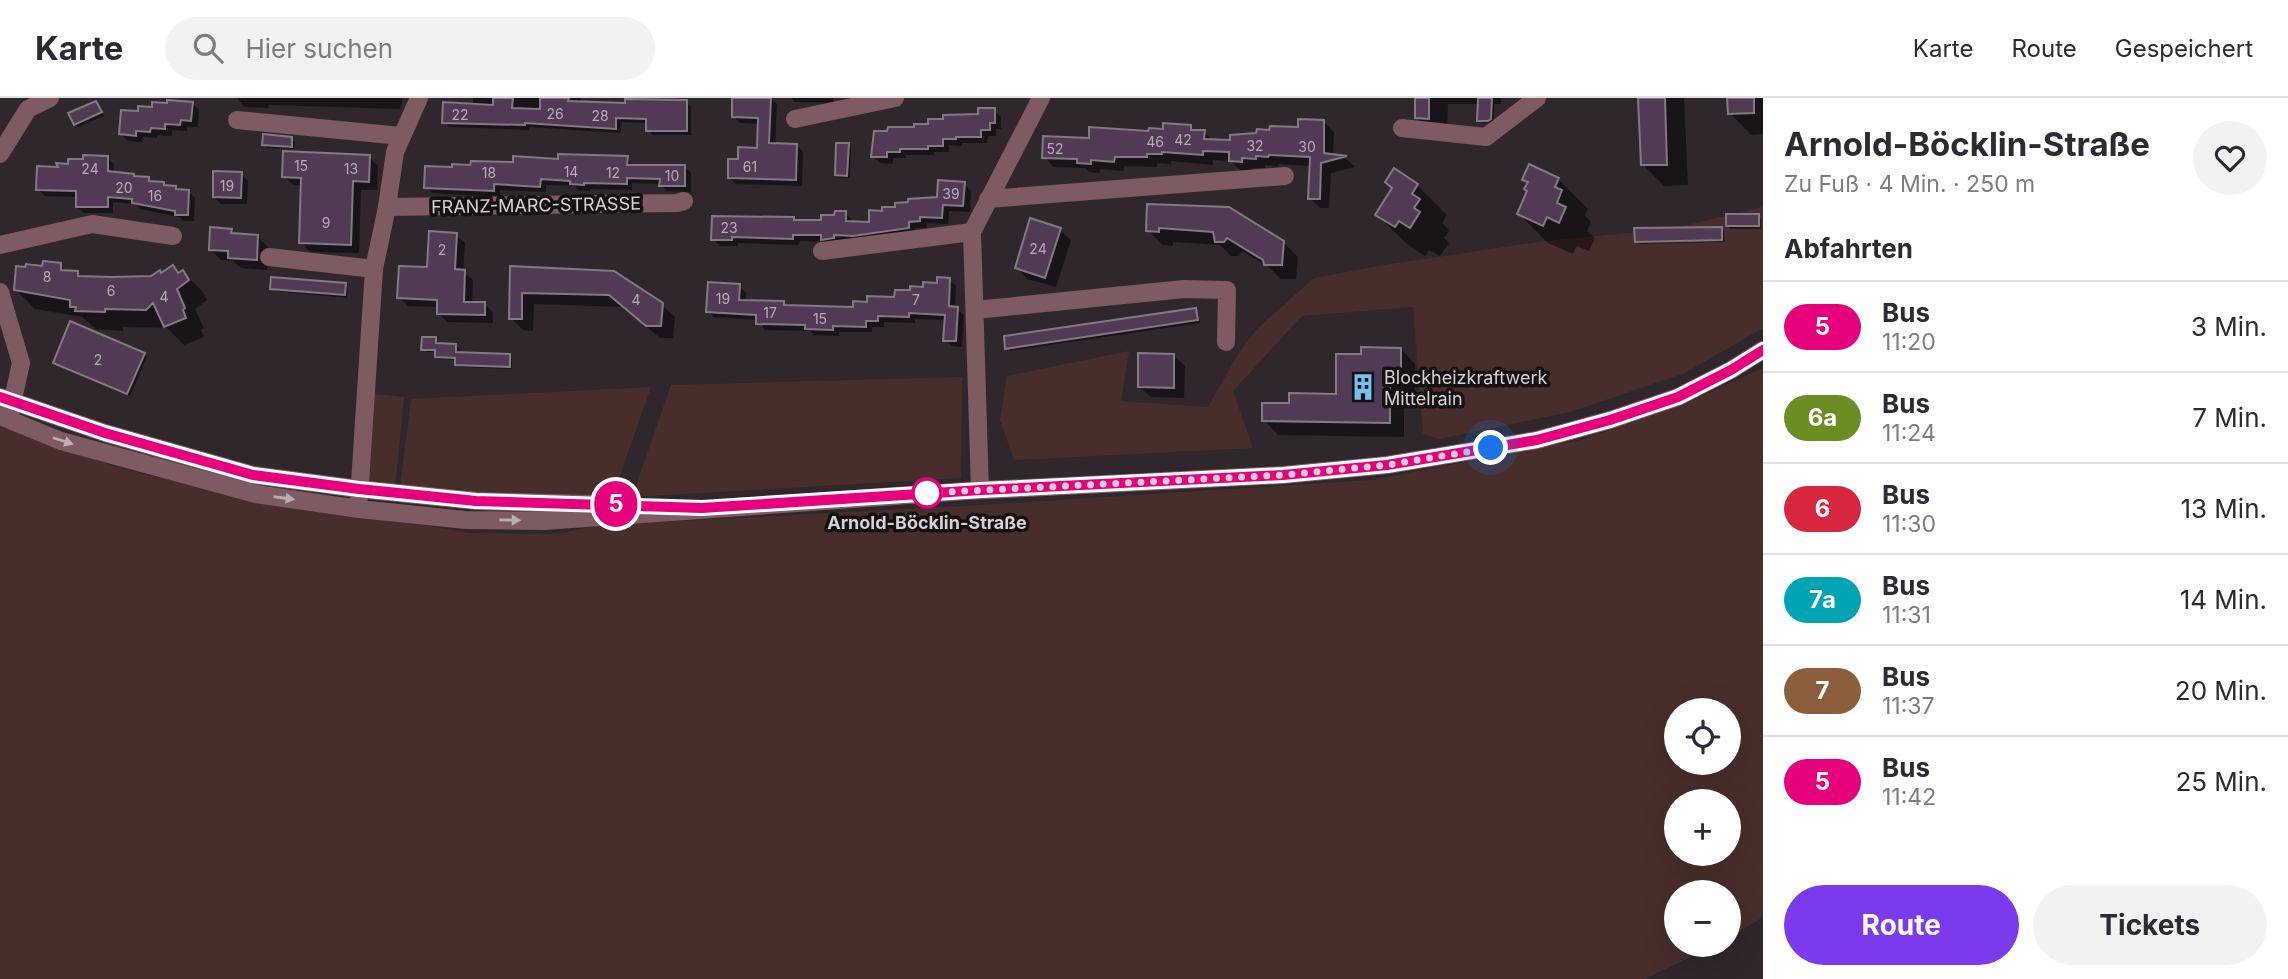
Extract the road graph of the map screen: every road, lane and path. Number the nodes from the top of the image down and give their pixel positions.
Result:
1 (50, 98) edge
2 (419, 98) edge
3 (895, 98) edge
4 (1041, 98) edge
5 (1537, 98) edge
6 (24, 103) edge
7 (795, 119) dead end
8 (237, 120) dead end
9 (1402, 128) dead end
10 (401, 136) junction
11 (0, 154) edge
12 (1285, 176) dead end
13 (988, 199) junction
14 (684, 201) dead end
15 (387, 206) junction
16 (972, 232) junction
17 (173, 236) dead end
18 (0, 245) edge
19 (822, 251) dead end
20 (270, 257) dead end
21 (374, 269) junction
22 (0, 292) edge
23 (975, 310) junction
24 (1226, 342) dead end
25 (1763, 350) edge
26 (5, 409) edge
27 (359, 489) junction
28 (981, 490) junction
29 (702, 508) junction
30 (359, 509) junction

1 - 6 street
2 - 10 street
3 - 7 street
4 - 13 street
5 - 9 street
6 - 11 street
8 - 10 street
10 - 15 street
12 - 13 street
13 - 16 street
14 - 15 street, FRANZ-MARC-STRASSE
15 - 21 street
16 - 19 street
16 - 23 street
17 - 18 street
20 - 21 street
21 - 27 street
22 - 26 street
23 - 24 street
23 - 28 street
25 - 28 street
26 - 27 street
26 -> 30 street
27 - 29 street
27 - 30 street
28 - 29 street
30 -> 29 street

